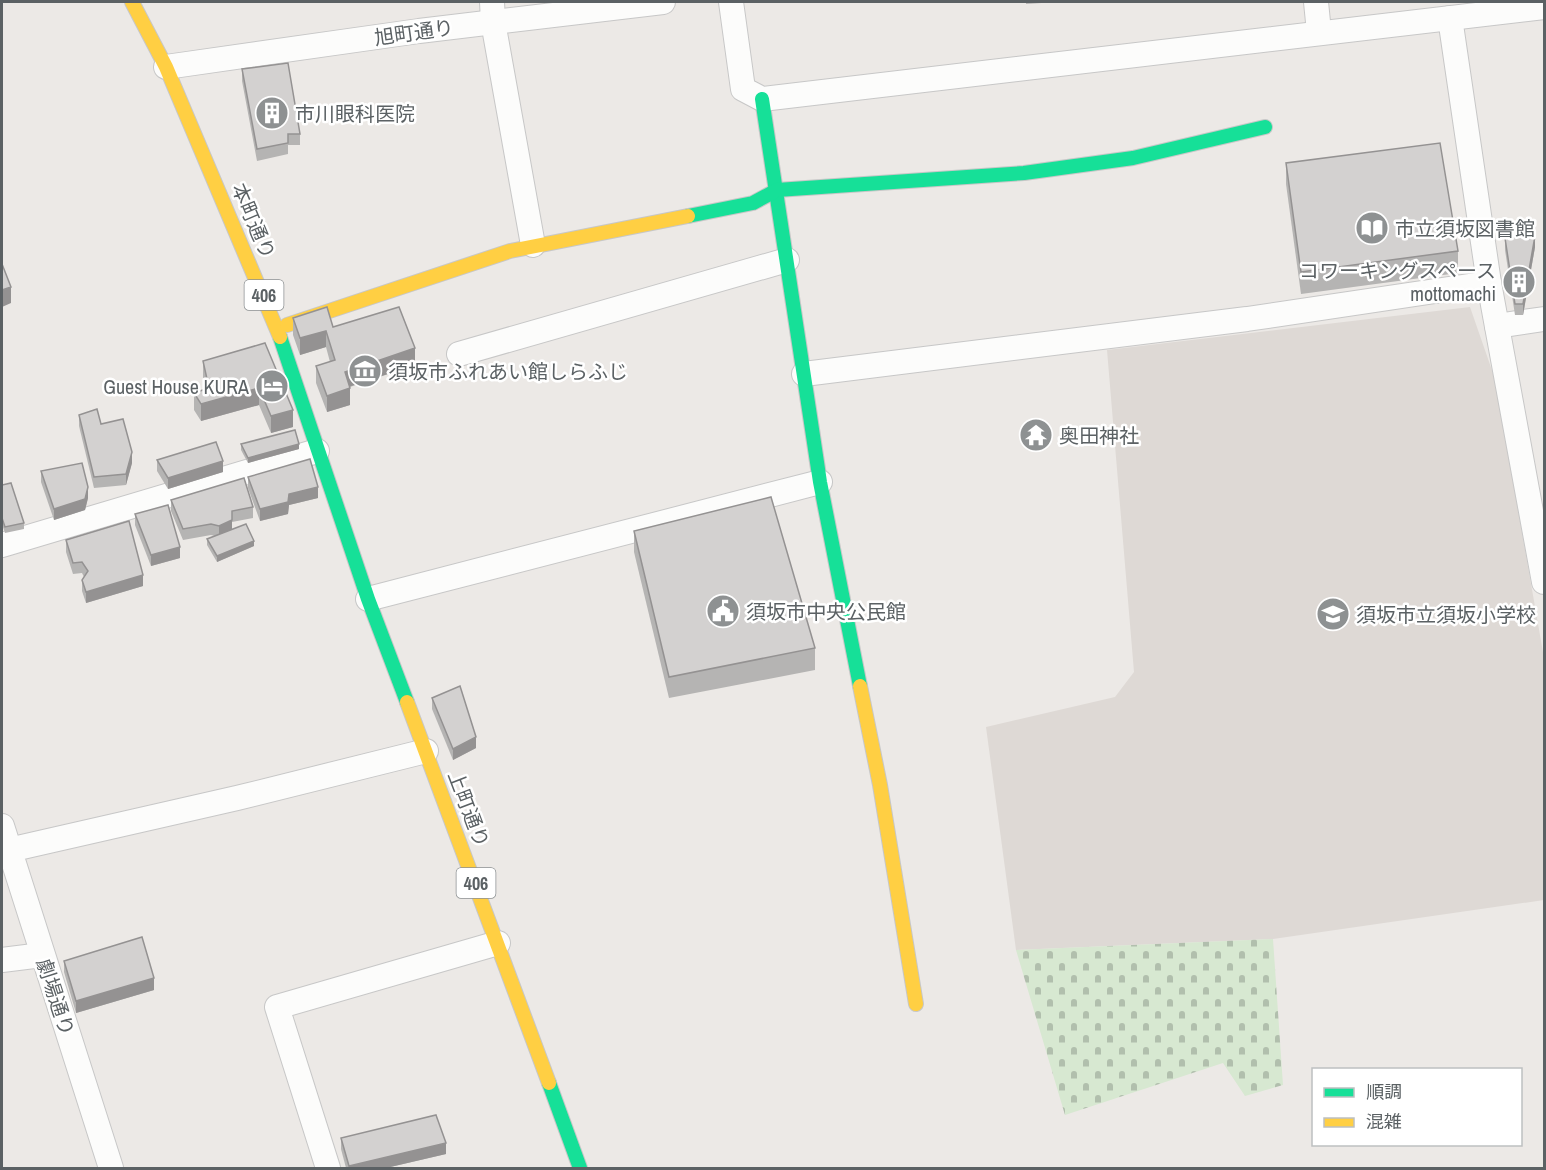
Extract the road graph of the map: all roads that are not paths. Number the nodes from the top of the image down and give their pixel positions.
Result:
1 (132, 2) edge
2 (663, 2) edge
3 (731, 2) edge
4 (1316, 2) edge
5 (1545, 7) edge
6 (492, 12) edge
7 (1450, 18) junction
8 (1319, 32) junction
9 (166, 67) junction
10 (762, 99) junction
11 (1266, 127) dead end
12 (777, 190) junction
13 (533, 245) junction
14 (787, 260) junction
15 (1489, 283) junction
16 (1545, 320) edge
17 (1497, 326) junction
18 (277, 328) junction
19 (459, 354) dead end
20 (804, 374) junction
21 (317, 451) junction
22 (820, 483) junction
23 (2, 545) edge
24 (1545, 582) edge
25 (368, 599) junction
26 (426, 751) junction
27 (2, 826) edge
28 (9, 850) junction
29 (498, 943) junction
30 (42, 955) junction
31 (2, 960) edge
32 (916, 1004) dead end
33 (111, 1168) edge
34 (328, 1168) edge
35 (580, 1168) edge

1 - 9 main road, 本町通り / 406
2 - 6 street, 旭町通り
3 - 10 street
4 - 8 street
5 - 7 street
6 - 9 street, 旭町通り
6 - 13 street
7 - 8 street
7 - 15 street
8 - 10 street
9 - 18 main road, 本町通り / 406
10 - 12 main road
11 - 12 main road
12 - 13 main road
12 - 14 main road
13 - 18 main road
14 - 19 street
14 - 20 main road
15 - 17 street
15 - 20 street
16 - 17 street
17 - 24 street
18 - 21 main road, 本町通り / 406
20 - 22 main road
21 - 23 street
21 - 25 main road, 本町通り / 406
22 - 25 street
22 - 32 main road
25 - 26 main road, 上町通り / 406
26 - 28 street
26 - 29 main road, 上町通り / 406
27 - 28 street, 劇場通り
28 - 30 street, 劇場通り
29 - 34 street
29 - 35 main road, 上町通り / 406
30 - 31 street
30 - 33 street, 劇場通り

